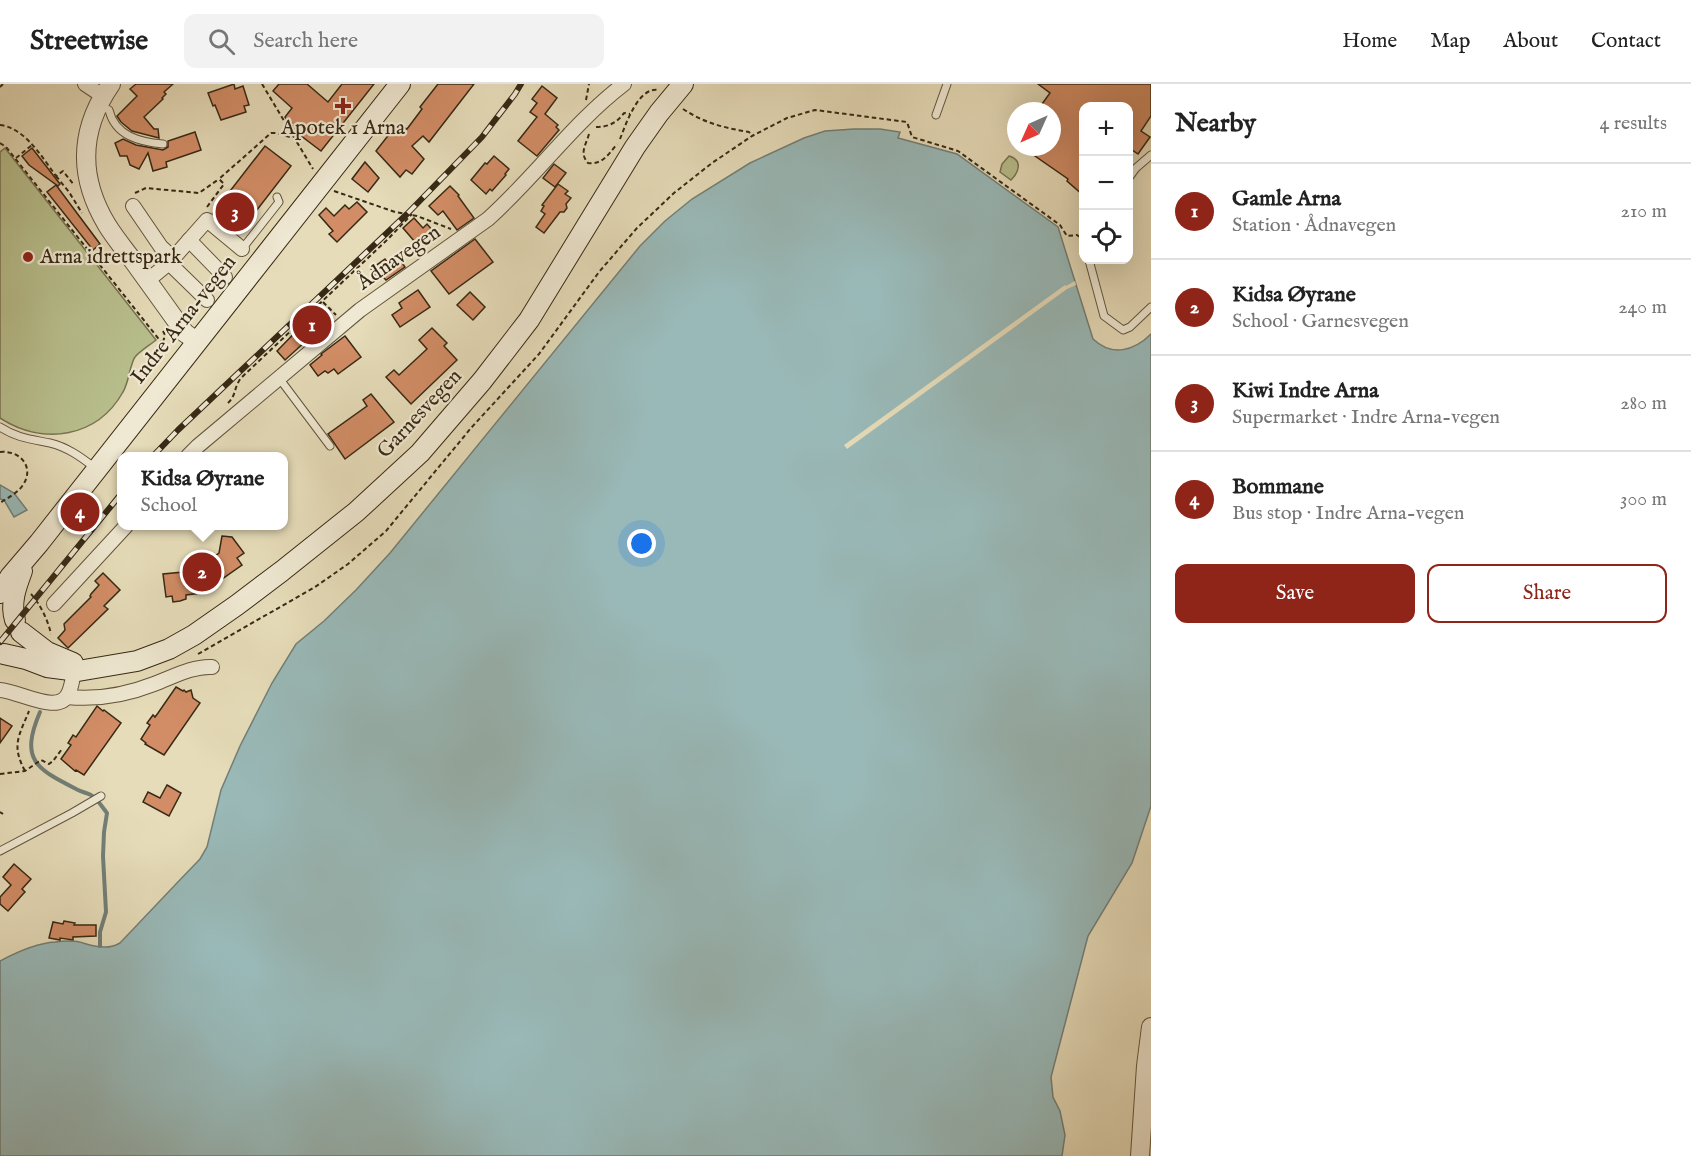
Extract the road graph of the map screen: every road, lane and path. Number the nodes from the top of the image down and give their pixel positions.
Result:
1 (86, 84) edge
2 (262, 84) edge
3 (400, 84) edge
4 (589, 84) edge
5 (624, 84) edge
6 (683, 84) edge
7 (946, 84) edge
8 (660, 90) dead end
9 (104, 95) edge
10 (589, 105) dead end
11 (680, 107) dead end
12 (630, 114) junction
13 (936, 115) dead end
14 (0, 125) edge
15 (593, 125) dead end
16 (590, 132) dead end
17 (293, 135) junction
18 (752, 136) junction
19 (0, 143) edge
20 (164, 144) dead end
21 (32, 145) junction
22 (1151, 155) edge
23 (15, 159) junction
24 (315, 172) dead end
25 (1133, 172) edge
26 (219, 179) junction
27 (74, 185) dead end
28 (330, 188) dead end
29 (277, 197) dead end
30 (134, 200) joint
31 (211, 201) dead end
32 (412, 214) junction
33 (467, 236) junction
34 (1079, 237) edge
35 (189, 240) junction
36 (242, 249) joint
37 (171, 260) junction
38 (1090, 264) edge
39 (225, 277) dead end
40 (147, 281) junction
41 (207, 300) dead end
42 (322, 302) junction
43 (1151, 307) edge
44 (344, 323) junction
45 (198, 342) junction
46 (171, 349) dead end
47 (279, 378) junction
48 (226, 404) dead end
49 (0, 427) edge
50 (330, 446) dead end
51 (0, 452) edge
52 (192, 452) edge
53 (97, 470) junction
54 (0, 503) edge
55 (121, 530) edge
56 (27, 557) junction
57 (0, 593) edge
58 (29, 593) dead end
59 (54, 604) dead end
60 (12, 622) edge
61 (51, 640) dead end
62 (2, 655) edge
63 (189, 658) dead end
64 (212, 667) dead end
65 (80, 668) junction
66 (0, 690) edge
67 (67, 698) junction
68 (34, 699) junction
69 (62, 749) dead end
70 (25, 771) junction
71 (0, 774) edge
72 (100, 796) dead end
73 (0, 851) edge
74 (1151, 1027) edge
75 (1140, 1156) edge

1 - 9 street
2 - 17 path
3 - 45 main road, Indre Arna-vegen
4 - 10 path
5 - 33 street, Ådnavegen
6 - 65 main road, Garnesvegen
7 - 13 lane
8 - 12 path
9 - 20 lane
9 - 40 street
11 - 18 path
12 - 15 path
12 - 16 path
14 - 21 path
17 - 24 path
17 - 26 path
18 - 34 path
18 - 63 path
19 - 23 path
21 - 23 path
21 - 27 path
22 - 25 lane
23 - 46 path
26 - 30 path
26 - 31 path
28 - 32 path
29 - 36 lane
30 - 37 street
32 - 33 path
32 - 42 path
33 - 44 street, Ådnavegen
35 - 36 street
35 - 37 street
35 - 39 street
37 - 40 street
37 - 41 street
38 - 43 lane
40 - 45 street
42 - 44 path
42 - 48 path
44 - 47 street, Ådnavegen
45 - 53 main road, Indre Arna-vegen
47 - 50 lane
47 - 52 street, Ådnavegen
49 - 53 lane
51 - 54 path
53 - 56 main road, Indre Arna-vegen
55 - 59 street
56 - 57 main road, Indre Arna-vegen
56 - 60 main road, Indre Arna-vegen
58 - 61 path
60 - 62 main road
60 - 65 main road
62 - 65 main road, Garnesvegen
64 - 67 street
65 - 67 street
66 - 68 street
67 - 68 street
68 - 70 path
69 - 70 path
70 - 71 path
72 - 73 lane
74 - 75 street

